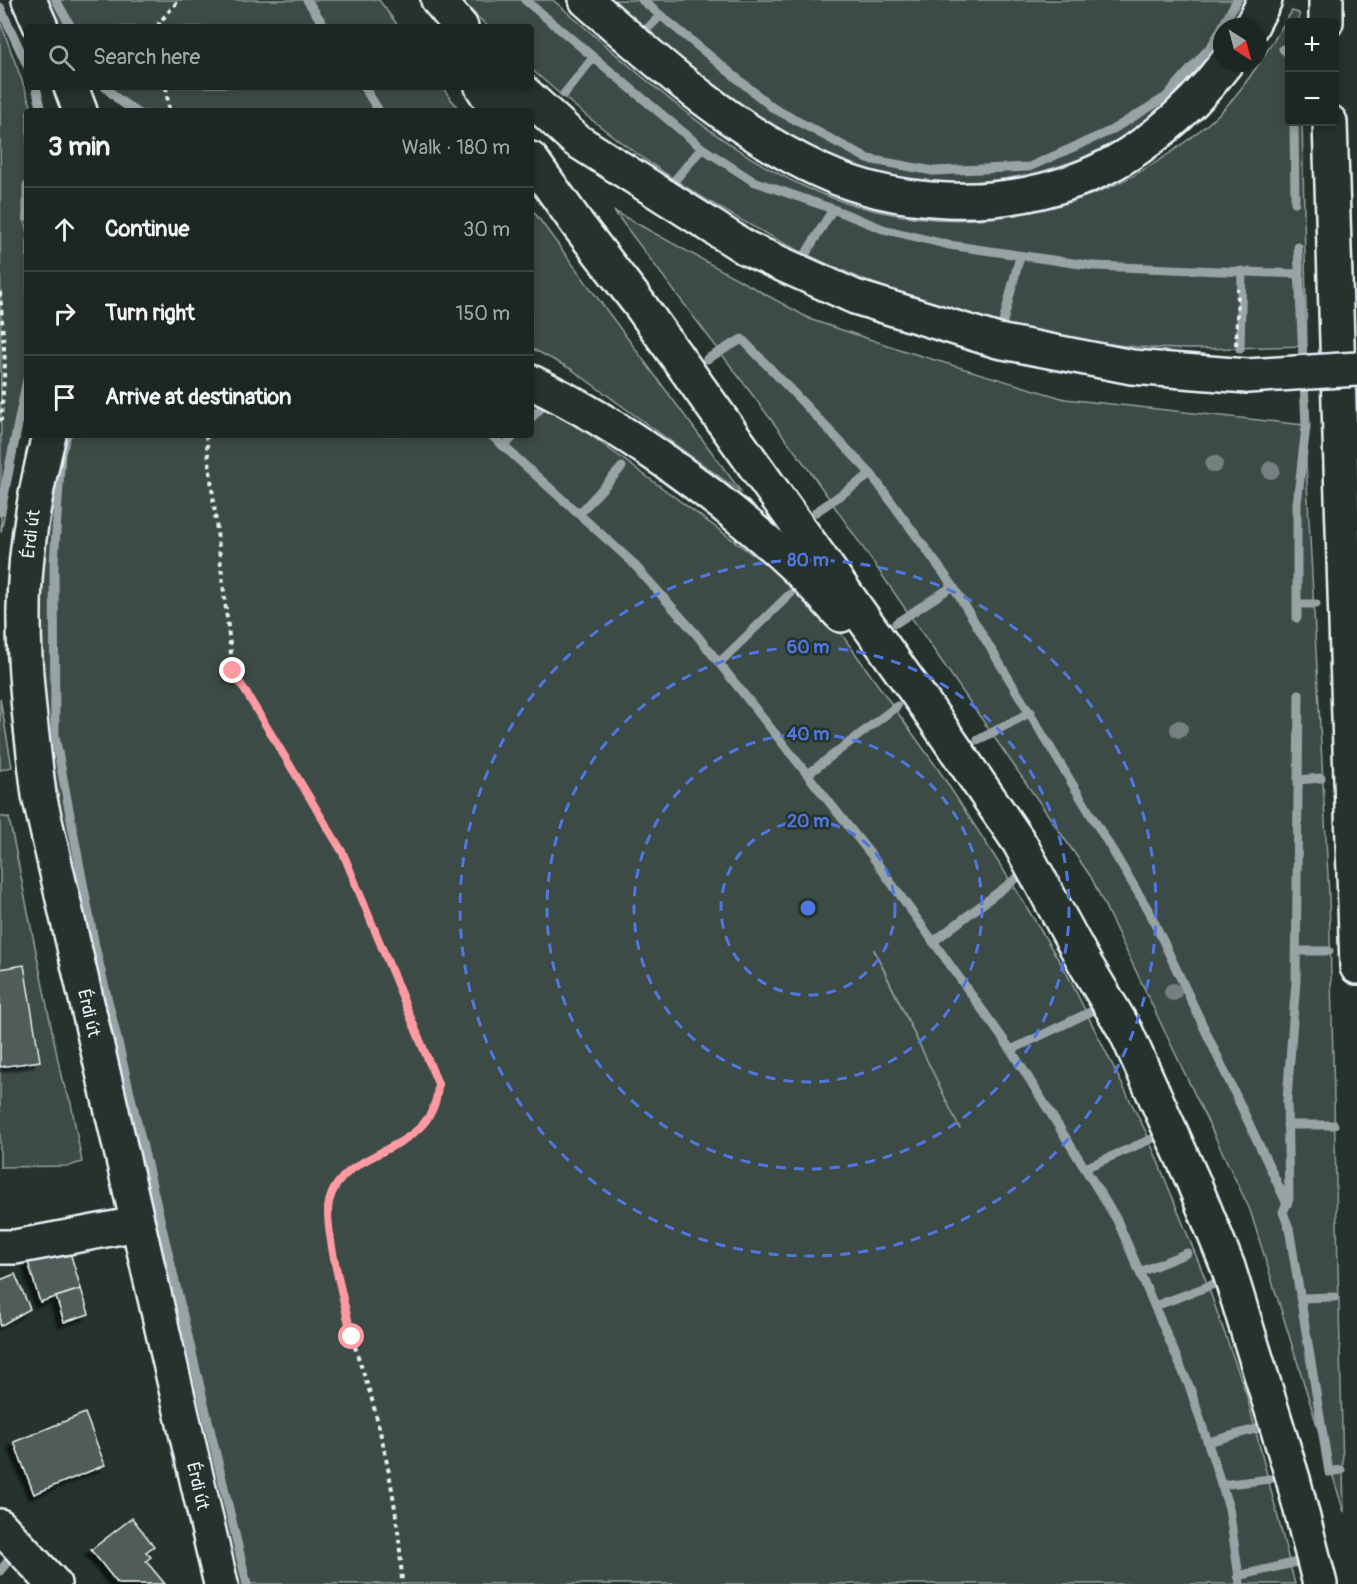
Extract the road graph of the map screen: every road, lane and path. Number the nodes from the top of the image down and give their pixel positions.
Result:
1 (29, 0) edge
2 (179, 0) edge
3 (423, 0) edge
4 (438, 0) edge
5 (586, 0) edge
6 (1265, 0) edge
7 (1326, 0) edge
8 (1256, 18) edge
9 (1326, 18) edge
10 (40, 24) edge
11 (159, 24) edge
12 (439, 24) edge
13 (458, 24) edge
14 (1218, 72) edge
15 (72, 90) edge
16 (166, 90) edge
17 (484, 90) edge
18 (521, 90) edge
19 (79, 108) edge
20 (169, 108) edge
21 (496, 108) edge
22 (1330, 126) edge
23 (534, 163) edge
24 (1238, 289) dead end
25 (0, 292) edge
26 (1242, 362) junction
27 (1357, 369) edge
28 (534, 383) edge
29 (1, 421) edge
30 (48, 438) edge
31 (206, 438) edge
32 (926, 706) junction
33 (1357, 967) edge
34 (137, 1224) junction
35 (0, 1247) edge
36 (0, 1526) edge
37 (39, 1578) edge
38 (221, 1584) edge
39 (402, 1584) edge
40 (1320, 1584) edge

1 - 10 main road
2 - 11 path
3 - 12 main road
4 - 13 main road
5 - 14 main road
6 - 8 main road
7 - 9 main road
15 - 19 main road
16 - 20 path
17 - 21 main road
18 - 26 main road
22 - 33 main road
23 - 32 main road
24 - 26 path
25 - 29 path
26 - 27 main road, bridge
28 - 32 main road
30 - 34 main road, Érdi út
31 - 39 path
32 - 40 main road
34 - 35 main road
34 - 38 main road, Érdi út
36 - 37 main road

